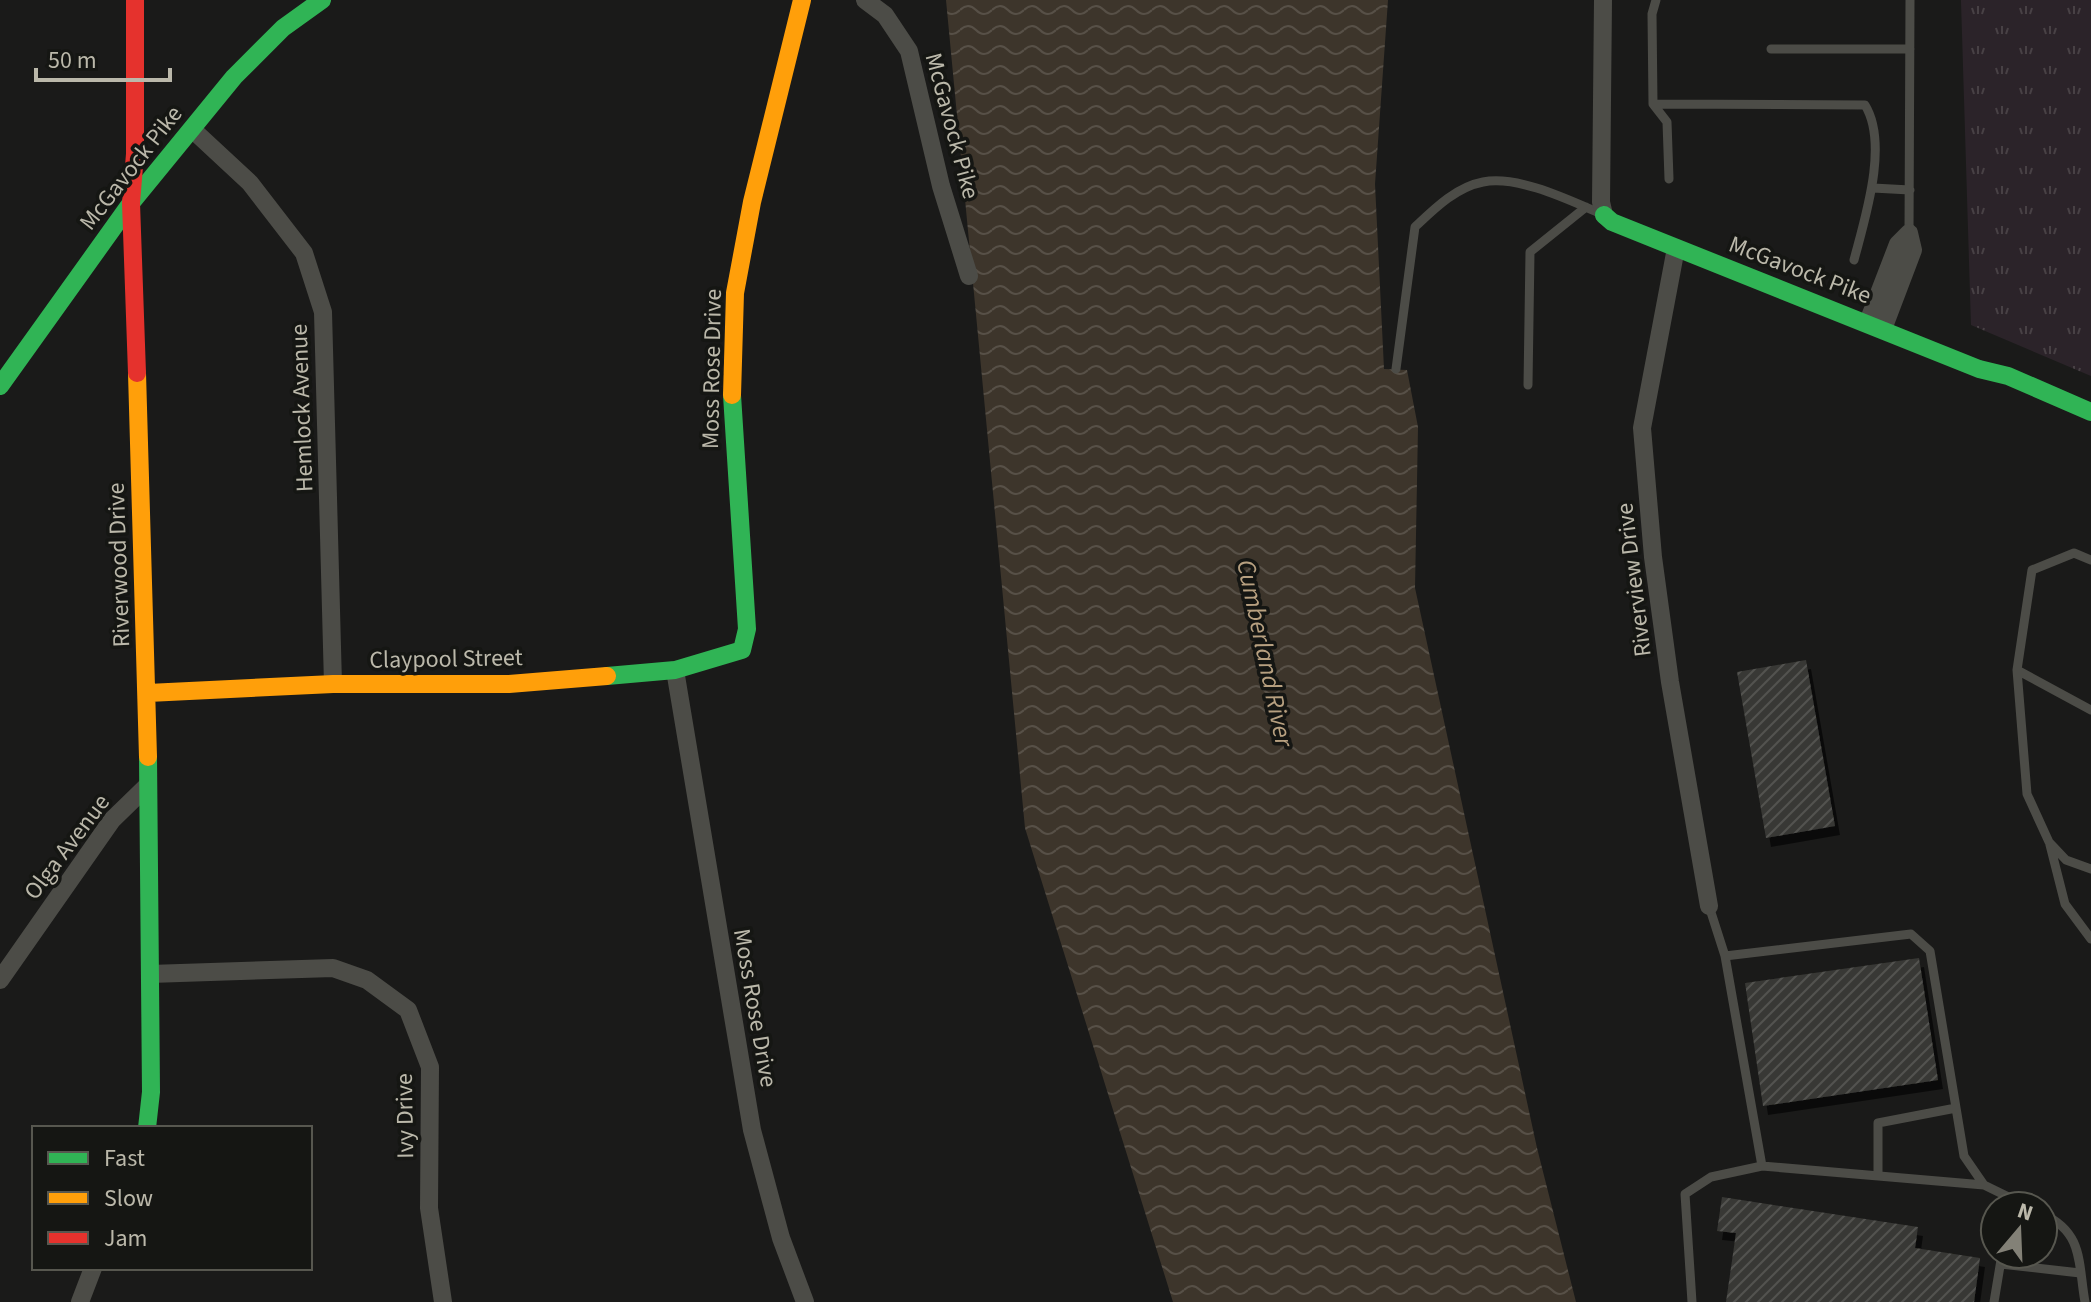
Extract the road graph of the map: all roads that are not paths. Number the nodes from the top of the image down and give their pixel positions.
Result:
1 (135, 0) edge
2 (322, 0) edge
3 (802, 0) edge
4 (865, 0) edge
5 (1603, 0) edge
6 (1656, 0) edge
7 (1910, 0) edge
8 (1771, 49) dead end
9 (1910, 49) junction
10 (1653, 104) junction
11 (193, 130) junction
12 (1669, 179) dead end
13 (1873, 188) junction
14 (1910, 190) junction
15 (131, 203) junction
16 (1586, 207) junction
17 (1604, 215) junction
18 (1909, 233) joint
19 (1676, 248) junction
20 (1854, 260) dead end
21 (969, 276) dead end
22 (1876, 326) junction
23 (1396, 369) dead end
24 (1979, 369) junction
25 (1528, 385) dead end
26 (0, 386) edge
27 (2091, 412) edge
28 (2091, 427) edge
29 (2091, 560) edge
30 (742, 650) joint
31 (675, 670) junction
32 (2017, 670) junction
33 (333, 684) junction
34 (148, 693) junction
35 (2091, 710) edge
36 (148, 785) junction
37 (2049, 842) junction
38 (2091, 869) edge
39 (1709, 906) joint
40 (2091, 939) edge
41 (1725, 956) junction
42 (150, 974) junction
43 (0, 980) edge
44 (1956, 1108) junction
45 (147, 1126) edge
46 (1762, 1166) junction
47 (1878, 1176) junction
48 (1984, 1185) junction
49 (1992, 1190) edge
50 (2059, 1221) edge
51 (2059, 1269) edge
52 (92, 1270) edge
53 (1999, 1270) edge
54 (2080, 1273) junction
55 (80, 1302) edge
56 (443, 1302) edge
57 (805, 1302) edge
58 (1692, 1302) edge
59 (1994, 1302) edge
60 (2085, 1302) edge

1 - 15 street, Riverwood Drive
2 - 11 street, McGavock Pike
3 - 30 street, Moss Rose Drive
4 - 21 street, McGavock Pike
5 - 17 street
6 - 10 lane
7 - 9 lane
8 - 9 lane
9 - 14 lane
10 - 12 lane
10 - 13 lane
11 - 15 street, McGavock Pike
11 - 33 street, Hemlock Avenue
13 - 14 lane
13 - 20 lane
14 - 18 lane
15 - 26 street, McGavock Pike
15 - 34 street, Riverwood Drive
16 - 17 lane
16 - 23 lane
16 - 25 lane
17 - 19 street, McGavock Pike
18 - 22 street
19 - 22 street, McGavock Pike
19 - 39 street, Riverview Drive
22 - 24 street, McGavock Pike
24 - 27 street, McGavock Pike
24 - 28 street, McGavock Pike
29 - 32 lane
30 - 31 street, Claypool Street
31 - 33 street, Claypool Street
31 - 57 street, Moss Rose Drive
32 - 35 lane
32 - 37 lane
33 - 34 street, Claypool Street
34 - 36 street, Riverwood Drive
36 - 42 street, Riverwood Drive
36 - 43 street, Olga Avenue
37 - 38 lane
37 - 40 lane
39 - 41 lane
41 - 44 lane
41 - 46 lane
42 - 45 street, Riverwood Drive
42 - 56 street, Ivy Drive
44 - 47 lane
44 - 48 lane
46 - 47 lane
46 - 58 lane
47 - 48 lane
48 - 49 lane
50 - 54 lane
51 - 54 lane
52 - 55 street
53 - 59 lane
54 - 60 lane

